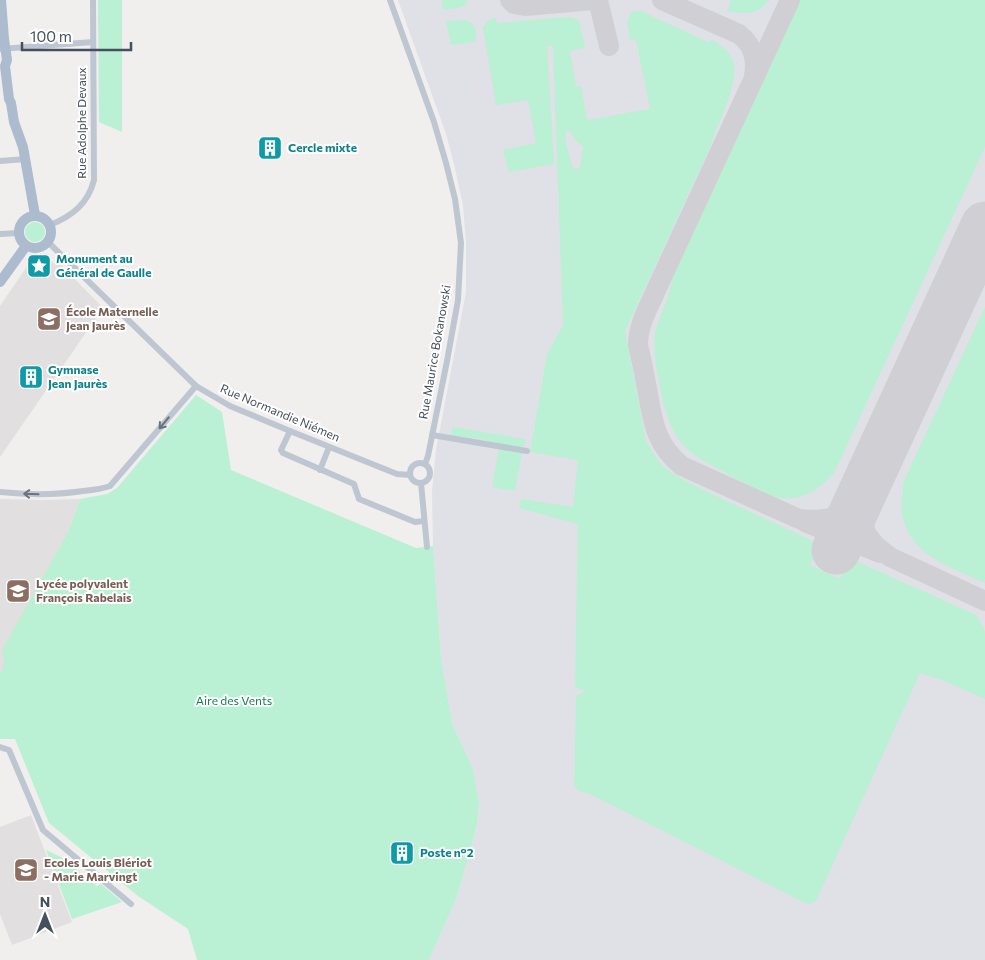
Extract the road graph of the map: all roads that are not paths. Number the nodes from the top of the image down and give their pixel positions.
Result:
1 (1, 0) edge
2 (92, 0) edge
3 (390, 0) edge
4 (93, 42) junction
5 (4, 53) edge
6 (26, 159) junction
7 (0, 161) edge
8 (35, 215) junction
9 (50, 225) junction
10 (19, 233) junction
11 (0, 234) edge
12 (48, 242) junction
13 (26, 246) junction
14 (0, 282) edge
15 (196, 386) junction
16 (290, 430) junction
17 (432, 435) junction
18 (329, 447) junction
19 (527, 451) dead end
20 (425, 464) junction
21 (320, 470) junction
22 (410, 475) junction
23 (421, 483) junction
24 (0, 492) edge
25 (424, 521) junction
26 (426, 547) dead end
27 (0, 747) edge
28 (131, 904) dead end

1 - 5 main road
2 - 4 street, Rue Adolphe Devaux
3 - 17 street, Rue Maurice Bokanowski
4 - 5 street
4 - 9 street, Rue Adolphe Devaux
5 - 6 main road
6 - 7 street
6 - 8 main road
8 - 9 main road
8 - 10 main road
9 - 12 main road
10 - 11 street
10 - 13 main road
12 - 13 main road
12 - 15 street, Rue Normandie Niémen
13 - 14 main road
15 - 16 street, Rue Normandie Niémen
15 -> 24 street
16 - 18 street, Rue Normandie Niémen
16 - 21 street
17 - 19 street
17 - 20 street, Rue Maurice Bokanowski
18 - 21 street
18 - 22 street, Rue Normandie Niémen
20 - 22 street
20 - 23 street
21 - 25 street
22 - 23 street
23 - 25 street
25 - 26 street
27 - 28 street

